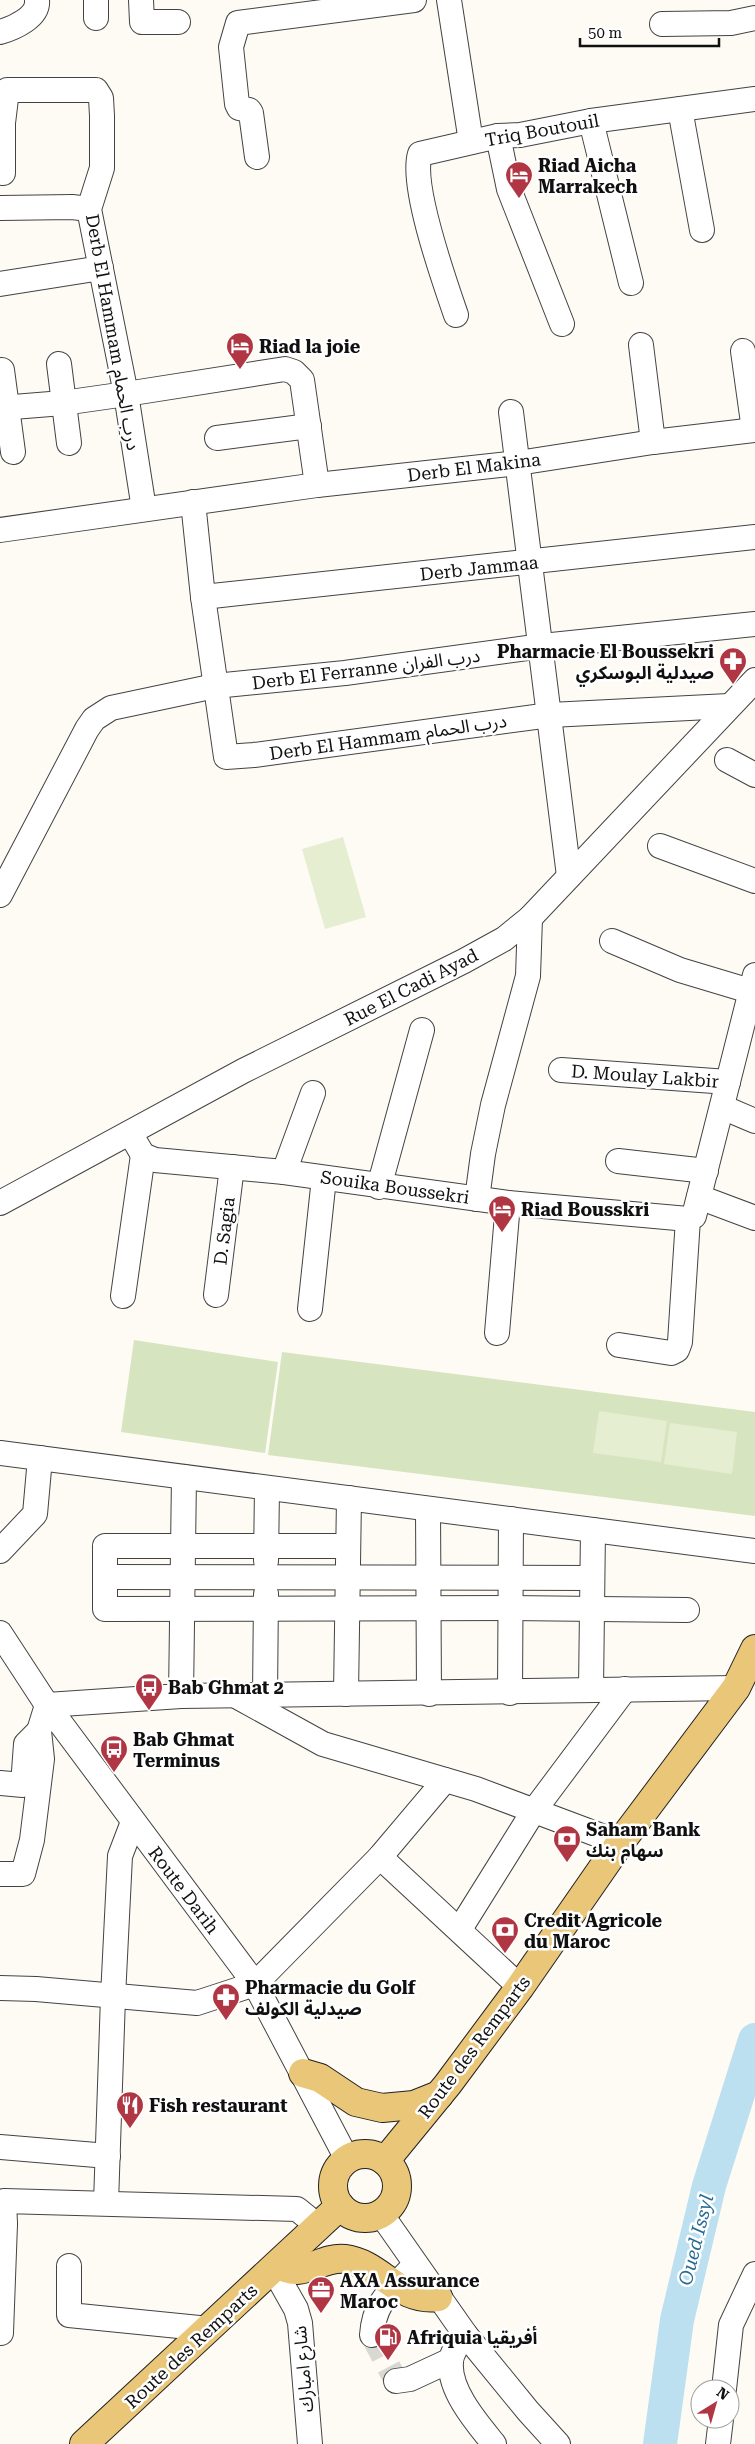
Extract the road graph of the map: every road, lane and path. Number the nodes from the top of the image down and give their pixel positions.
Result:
1 (37, 0) edge
2 (141, 0) edge
3 (414, 0) edge
4 (449, 0) edge
5 (755, 18) edge
6 (178, 22) dead end
7 (662, 24) dead end
8 (0, 32) edge
9 (755, 99) edge
10 (680, 109) junction
11 (590, 121) junction
12 (498, 136) junction
13 (471, 142) junction
14 (257, 157) dead end
15 (3, 173) dead end
16 (0, 208) edge
17 (89, 209) junction
18 (702, 230) dead end
19 (101, 268) junction
20 (631, 283) dead end
21 (0, 284) edge
22 (456, 315) dead end
23 (562, 324) dead end
24 (641, 345) dead end
25 (743, 351) dead end
26 (59, 364) dead end
27 (2, 370) dead end
28 (126, 394) junction
29 (63, 403) junction
30 (4, 407) edge
31 (511, 412) dead end
32 (309, 426) junction
33 (755, 430) edge
34 (217, 438) dead end
35 (653, 442) junction
36 (69, 443) dead end
37 (13, 452) dead end
38 (518, 463) junction
39 (317, 485) junction
40 (193, 502) junction
41 (144, 509) junction
42 (0, 530) edge
43 (755, 537) edge
44 (531, 563) junction
45 (203, 597) junction
46 (755, 624) edge
47 (542, 646) junction
48 (215, 686) junction
49 (753, 687) edge
50 (729, 706) junction
51 (550, 714) junction
52 (727, 760) dead end
53 (755, 775) edge
54 (660, 846) dead end
55 (569, 876) junction
56 (755, 881) edge
57 (0, 896) edge
58 (530, 918) junction
59 (612, 941) dead end
60 (751, 996) edge
61 (422, 1030) dead end
62 (561, 1070) dead end
63 (728, 1082) junction
64 (314, 1094) dead end
65 (722, 1107) junction
66 (755, 1121) edge
67 (130, 1133) junction
68 (143, 1155) junction
69 (618, 1161) dead end
70 (232, 1167) junction
71 (706, 1171) junction
72 (284, 1172) junction
73 (324, 1178) junction
74 (379, 1187) junction
75 (699, 1197) junction
76 (476, 1199) junction
77 (0, 1203) edge
78 (508, 1204) junction
79 (755, 1218) edge
80 (688, 1219) junction
81 (216, 1295) dead end
82 (124, 1296) dead end
83 (310, 1309) dead end
84 (497, 1334) dead end
85 (619, 1345) dead end
86 (0, 1453) edge
87 (40, 1458) junction
88 (184, 1477) junction
89 (267, 1488) junction
90 (349, 1498) junction
91 (428, 1509) junction
92 (511, 1519) junction
93 (593, 1530) junction
94 (183, 1546) junction
95 (266, 1546) junction
96 (348, 1546) junction
97 (0, 1551) edge
98 (755, 1551) edge
99 (428, 1576) junction
100 (105, 1577) junction
101 (182, 1577) junction
102 (511, 1577) junction
103 (266, 1578) junction
104 (348, 1578) junction
105 (592, 1578) junction
106 (429, 1608) junction
107 (510, 1608) junction
108 (182, 1609) junction
109 (347, 1609) junction
110 (266, 1610) junction
111 (592, 1610) junction
112 (687, 1610) dead end
113 (0, 1633) edge
114 (755, 1648) edge
115 (746, 1680) edge
116 (591, 1689) junction
117 (625, 1689) junction
118 (510, 1693) junction
119 (346, 1694) junction
120 (429, 1694) junction
121 (181, 1696) junction
122 (237, 1696) junction
123 (265, 1696) junction
124 (47, 1705) junction
125 (39, 1731) junction
126 (445, 1780) junction
127 (0, 1783) edge
128 (533, 1812) junction
129 (133, 1822) junction
130 (620, 1843) junction
131 (380, 1858) junction
132 (0, 1874) edge
133 (460, 1930) junction
134 (255, 1984) junction
135 (520, 1987) junction
136 (0, 1988) edge
137 (113, 1997) junction
138 (303, 2073) junction
139 (440, 2094) junction
140 (0, 2147) edge
141 (108, 2156) junction
142 (347, 2159) junction
143 (385, 2160) junction
144 (106, 2204) junction
145 (340, 2206) junction
146 (381, 2214) junction
147 (2, 2224) edge
148 (318, 2226) junction
149 (415, 2265) junction
150 (69, 2266) dead end
151 (276, 2267) junction
152 (755, 2274) edge
153 (395, 2286) junction
154 (438, 2297) junction
155 (210, 2329) junction
156 (0, 2333) edge
157 (465, 2334) junction
158 (372, 2335) tunnel mouth
159 (451, 2360) junction
160 (725, 2379) edge
161 (396, 2381) dead end
162 (720, 2429) edge
163 (84, 2444) edge
164 (310, 2444) edge
165 (494, 2444) edge
166 (558, 2444) edge
167 (718, 2444) edge

1 - 8 street
2 - 6 street
3 - 14 street
4 - 13 street, Triq Boutouil
5 - 7 street
9 - 10 street, Triq Boutouil
10 - 11 street, Triq Boutouil
10 - 18 street
11 - 12 street, Triq Boutouil
11 - 20 street
12 - 13 street, Triq Boutouil
12 - 23 street
13 - 22 street
15 - 17 street, Derb El Hammam درب الحمام
16 - 17 street
17 - 19 street, Derb El Hammam درب الحمام
19 - 21 street
19 - 28 street, Derb El Hammam درب الحمام
24 - 35 street
25 - 33 street
26 - 29 street
27 - 30 street
28 - 29 street
28 - 32 street
28 - 41 street, Derb El Hammam درب الحمام
29 - 30 street
29 - 36 street
30 - 37 street
31 - 38 street
32 - 34 street
32 - 39 street
33 - 35 street, Derb El Makina
35 - 38 street, Derb El Makina
38 - 39 street, Derb El Makina
38 - 44 street
39 - 40 street, Derb El Makina
40 - 41 street
40 - 45 street
41 - 42 street
43 - 44 street, Derb Jammaa
44 - 45 street, Derb Jammaa
44 - 47 street
45 - 48 street
46 - 47 street, Derb El Ferranne درب الفران
47 - 48 street, Derb El Ferranne درب الفران
47 - 51 street
48 - 51 street, Derb El Hammam درب الحمام
48 - 57 street, Derb El Ferranne درب الفران
49 - 50 street, Rue El Cadi Ayad
50 - 51 street, Derb El Hammam درب الحمام
50 - 55 street, Rue El Cadi Ayad
51 - 55 street
52 - 53 street
54 - 56 street
55 - 58 street, Rue El Cadi Ayad
58 - 67 street, Rue El Cadi Ayad
58 - 76 street
59 - 60 street
60 - 63 street
61 - 74 street
62 - 63 street, D. Moulay Lakbir
63 - 65 street
64 - 72 street
65 - 66 street
65 - 71 street
67 - 68 street
67 - 77 street, Rue El Cadi Ayad
68 - 70 street, Souika Boussekri
68 - 82 street
69 - 71 street
70 - 72 street, Souika Boussekri
70 - 81 street, D. Sagia
71 - 75 street
72 - 73 street, Souika Boussekri
73 - 74 street, Souika Boussekri
73 - 83 street
74 - 76 street, Souika Boussekri
75 - 79 street
75 - 80 street
76 - 78 street, Souika Boussekri
78 - 80 street, Souika Boussekri
78 - 84 street
80 - 85 street
86 - 87 street
87 - 88 street
87 - 97 street
88 - 89 street
88 - 94 street
89 - 90 street
89 - 95 street
90 - 91 street
90 - 96 street
91 - 92 street
91 - 99 street
92 - 93 street
92 - 102 street
93 - 98 street
93 - 105 street
94 - 95 street
94 - 100 street
94 - 101 street
95 - 96 street
95 - 103 street
96 - 104 street
99 - 102 street
99 - 104 street
99 - 106 street
100 - 101 street
100 - 108 street
101 - 103 street
101 - 108 street
102 - 105 street
102 - 107 street
103 - 104 street
103 - 110 street
104 - 109 street
105 - 111 street
106 - 107 street
106 - 109 street
106 - 120 street
107 - 111 street
107 - 118 street
108 - 110 street
108 - 121 street
109 - 110 street
109 - 119 street
110 - 123 street
111 - 112 street
111 - 116 street
113 - 124 street, Route Darih
114 - 115 main road, Route des Remparts
115 - 117 street
115 - 130 main road, Route des Remparts
116 - 117 street
116 - 118 street
117 - 128 street
118 - 120 street
119 - 120 street
119 - 123 street
121 - 122 street
121 - 124 street
122 - 123 street
122 - 126 street
124 - 125 street
124 - 129 street, Route Darih
125 - 127 street
125 - 132 street
126 - 128 street
126 - 131 street
128 - 130 street
128 - 133 street
129 - 134 street, Route Darih
129 - 137 street
130 - 135 main road, Route des Remparts
131 - 133 street
131 - 134 street
133 - 135 street
134 - 137 street
134 - 138 street, Route Darih
135 - 139 main road, Route des Remparts
136 - 137 street
137 - 141 street
138 - 139 main road
138 - 142 street, Route Darih
139 - 143 main road, Route des Remparts
140 - 141 street
141 - 144 street
142 - 143 main road
142 - 145 main road
143 - 146 main road
144 - 147 street
144 - 148 street
145 - 146 main road
145 - 148 main road, Route des Remparts
146 - 149 street
147 - 156 street
148 - 151 main road, Route des Remparts
149 - 153 street
149 - 154 street
150 - 155 street
151 - 153 main road
151 - 155 main road, Route des Remparts
151 - 164 street, شارع امبارك
152 - 160 street
153 - 154 main road
153 - 158 street
154 - 157 street
155 - 163 main road, Route des Remparts
157 - 159 street
157 - 166 street
159 - 161 street
159 - 165 street
162 - 167 street

